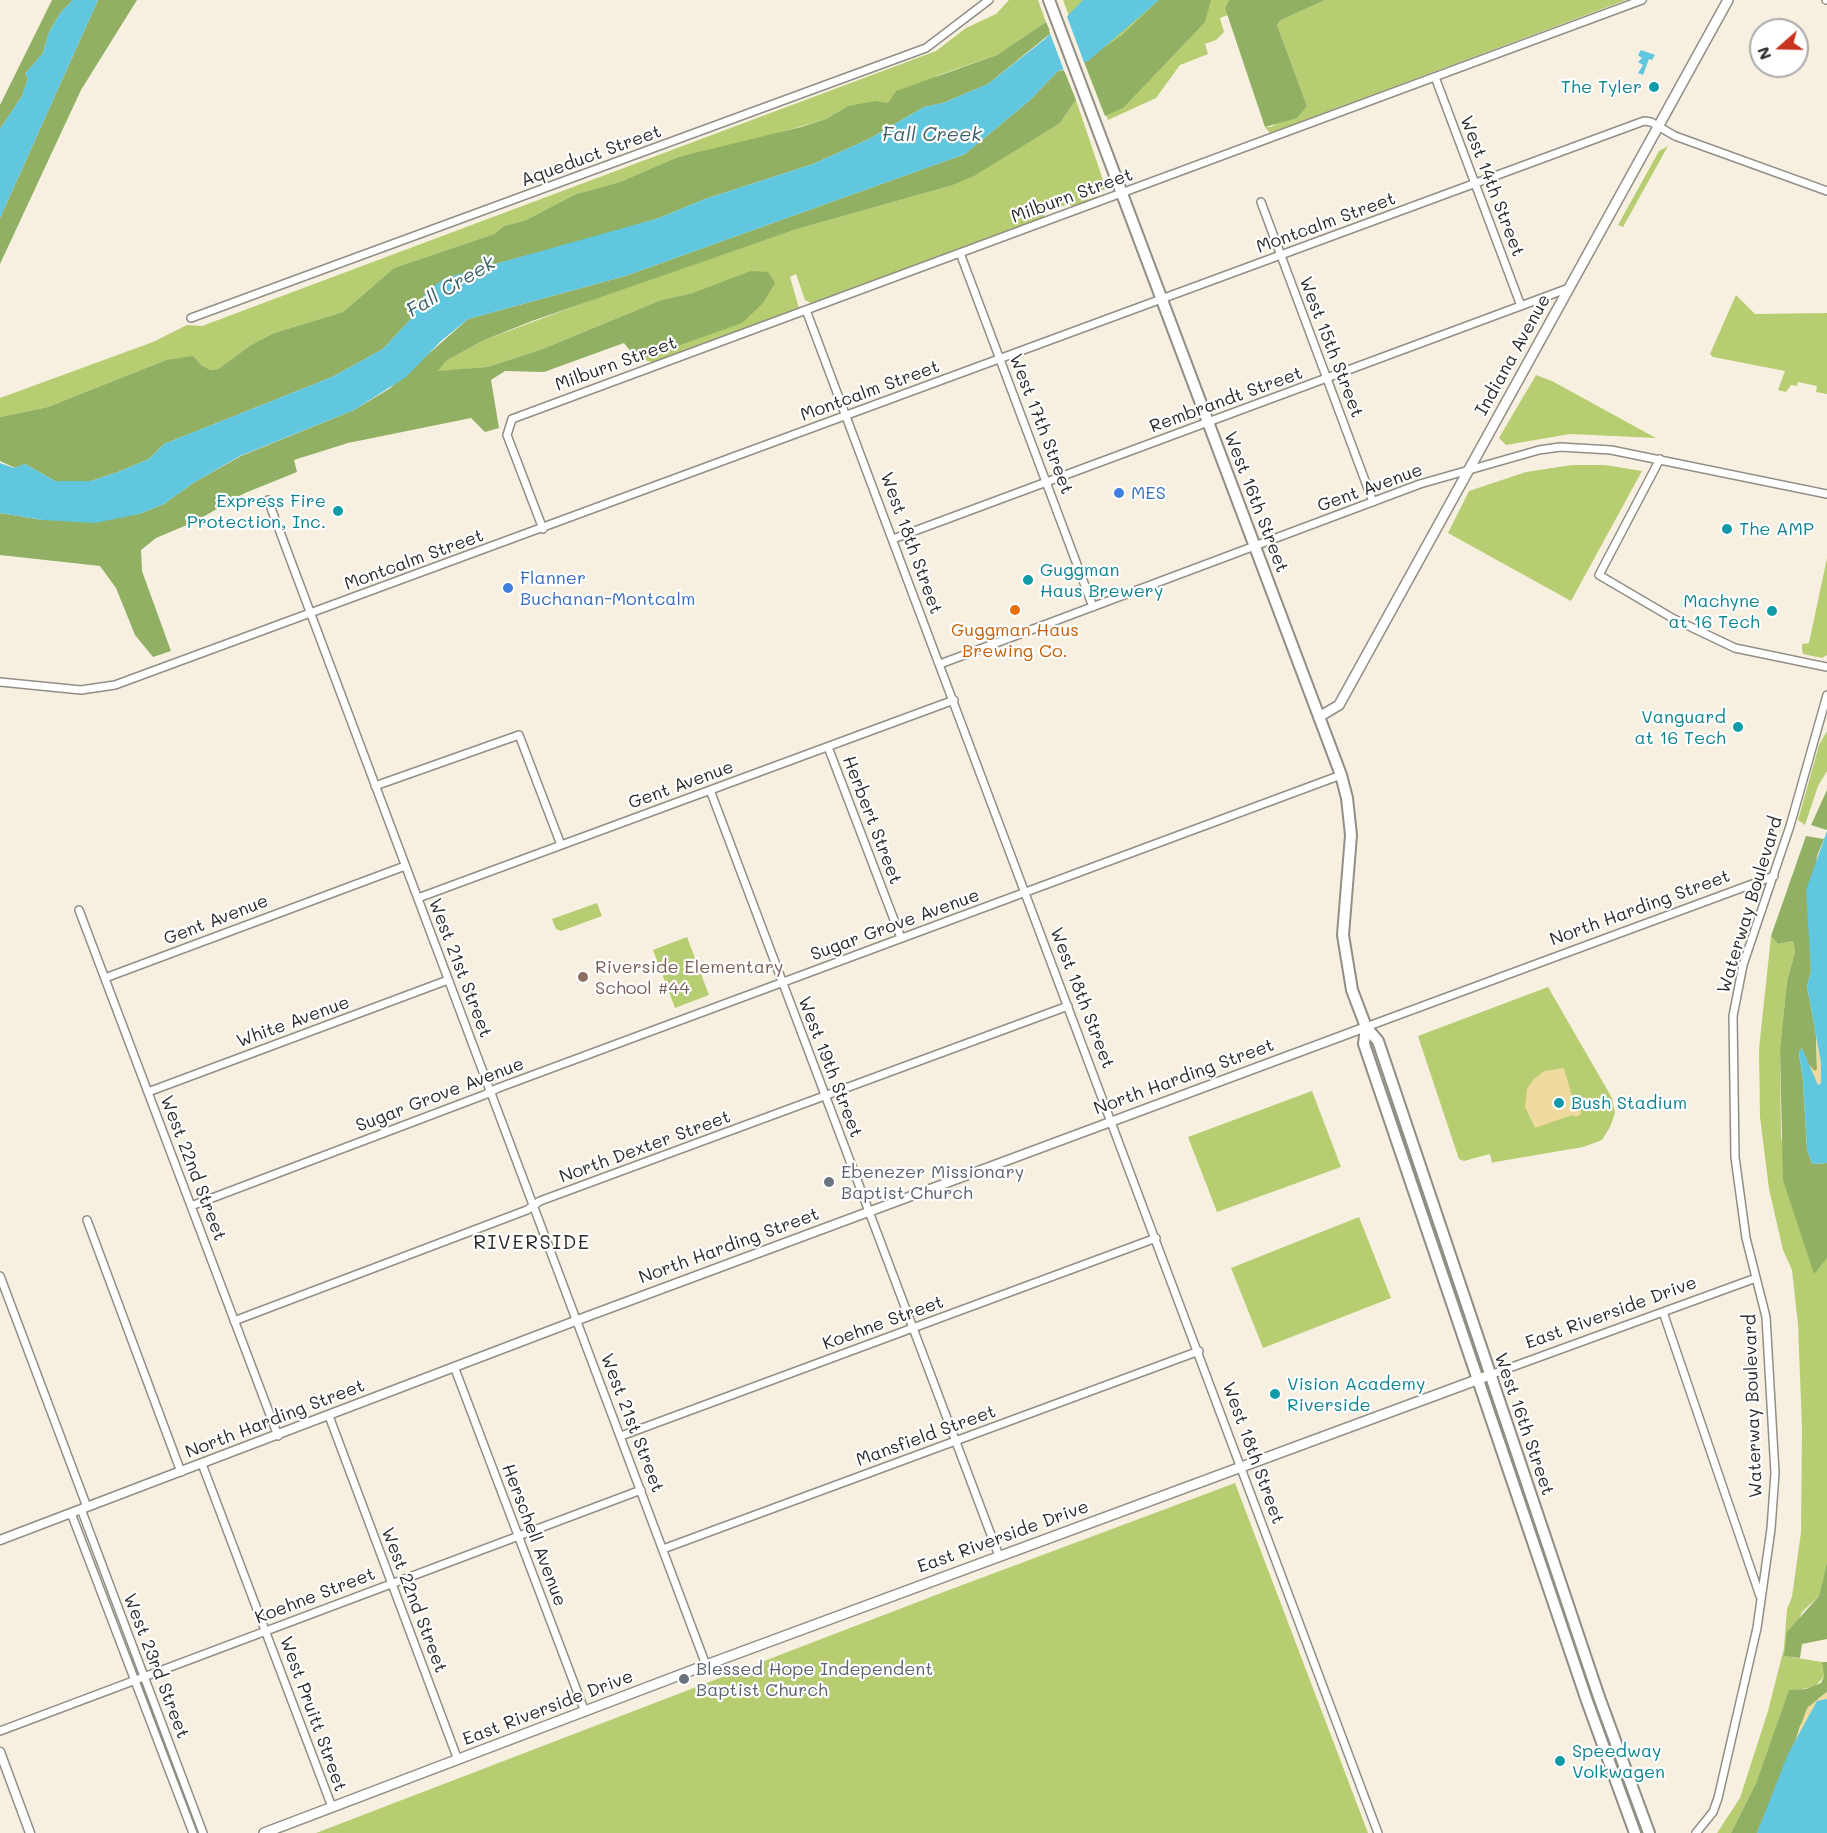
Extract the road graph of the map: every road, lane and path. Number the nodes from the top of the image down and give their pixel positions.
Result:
1 (989, 0) edge
2 (1049, 0) edge
3 (1642, 0) edge
4 (1728, 0) edge
5 (1435, 77) junction
6 (1659, 126) junction
7 (1475, 183) junction
8 (1827, 191) edge
9 (1122, 193) junction
10 (1260, 202) dead end
11 (960, 253) junction
12 (1280, 255) junction
13 (1569, 288) junction
14 (1161, 300) junction
15 (1521, 306) junction
16 (806, 310) junction
17 (191, 318) dead end
18 (1000, 359) junction
19 (1326, 378) junction
20 (847, 416) junction
21 (1208, 423) junction
22 (1660, 459) junction
23 (1468, 471) junction
24 (1047, 482) junction
25 (1827, 494) edge
26 (268, 500) dead end
27 (1373, 502) junction
28 (543, 529) junction
29 (893, 539) junction
30 (1256, 547) junction
31 (1093, 607) junction
32 (310, 613) junction
33 (940, 664) junction
34 (1827, 667) edge
35 (0, 682) edge
36 (1827, 694) edge
37 (954, 700) junction
38 (1319, 717) junction
39 (828, 747) junction
40 (1341, 775) junction
41 (375, 786) junction
42 (710, 790) junction
43 (561, 844) junction
44 (405, 866) junction
45 (1774, 876) junction
46 (1026, 892) junction
47 (418, 898) junction
48 (80, 910) dead end
49 (901, 938) junction
50 (105, 978) junction
51 (448, 980) junction
52 (782, 982) junction
53 (1068, 1005) junction
54 (1365, 1027) junction
55 (148, 1092) junction
56 (490, 1092) junction
57 (825, 1096) junction
58 (1112, 1122) junction
59 (533, 1205) junction
60 (191, 1206) junction
61 (869, 1212) junction
62 (87, 1220) dead end
63 (1156, 1238) junction
64 (0, 1277) edge
65 (1756, 1278) junction
66 (1663, 1312) junction
67 (234, 1321) junction
68 (577, 1322) junction
69 (913, 1329) junction
70 (1199, 1351) junction
71 (455, 1369) junction
72 (1490, 1375) junction
73 (1478, 1379) junction
74 (329, 1416) junction
75 (278, 1436) junction
76 (621, 1436) junction
77 (955, 1442) junction
78 (202, 1464) junction
79 (1242, 1465) junction
80 (181, 1472) junction
81 (641, 1490) junction
82 (84, 1508) junction
83 (71, 1513) junction
84 (518, 1536) junction
85 (0, 1540) edge
86 (663, 1550) junction
87 (999, 1556) junction
88 (391, 1584) junction
89 (1761, 1600) junction
90 (266, 1631) junction
91 (706, 1665) junction
92 (144, 1677) junction
93 (135, 1680) junction
94 (585, 1712) junction
95 (0, 1731) edge
96 (0, 1752) edge
97 (458, 1760) junction
98 (332, 1807) junction
99 (30, 1833) edge
100 (193, 1833) edge
101 (203, 1833) edge
102 (264, 1833) edge
103 (1378, 1833) edge
104 (1635, 1833) edge
105 (1649, 1833) edge
106 (1696, 1833) edge

1 - 17 street, Aqueduct Street
2 - 9 main road, West 16th Street
3 - 5 street, Milburn Street
4 - 6 main road, Indiana Avenue
5 - 7 street, West 14th Street
5 - 9 street, Milburn Street
6 - 7 street, Montcalm Street
6 - 8 street
6 - 13 main road, Indiana Avenue
7 - 12 street, Montcalm Street
7 - 15 street, West 14th Street
9 - 11 street, Milburn Street
9 - 14 main road, West 16th Street
10 - 12 street, West 15th Street
11 - 16 street, Milburn Street
11 - 18 street, West 17th Street
12 - 14 street, Montcalm Street
12 - 19 street, West 15th Street
13 - 15 street, Rembrandt Street
13 - 23 main road, Indiana Avenue
14 - 18 street, Montcalm Street
14 - 21 main road, West 16th Street
15 - 19 street, Rembrandt Street
16 - 20 street, West 18th Street
16 - 28 street, Milburn Street
18 - 20 street, Montcalm Street
18 - 24 street, West 17th Street
19 - 21 street, Rembrandt Street
19 - 27 street, West 15th Street
20 - 28 street, Montcalm Street
20 - 29 street, West 18th Street
21 - 24 street, Rembrandt Street
21 - 30 main road, West 16th Street
22 - 23 street, Gent Avenue
22 - 25 street, Gent Avenue
22 - 34 street
23 - 27 street, Gent Avenue
23 - 38 main road, Indiana Avenue
24 - 29 street, Rembrandt Street
24 - 31 street, West 17th Street
26 - 32 street, West 21st Street
27 - 30 street, Gent Avenue
28 - 32 street, Montcalm Street
29 - 33 street, West 18th Street
30 - 31 street, Gent Avenue
30 - 38 main road, West 16th Street
31 - 33 street, Gent Avenue
32 - 35 street, Montcalm Street
32 - 41 street, West 21st Street
33 - 37 street, West 18th Street
36 - 45 street, Waterway Boulevard
37 - 39 street, Gent Avenue
37 - 46 street, West 18th Street
38 - 40 main road, West 16th Street
39 - 42 street, Gent Avenue
39 - 49 street, Herbert Street
40 - 46 street, Sugar Grove Avenue
40 - 54 main road, West 16th Street
41 - 43 street
41 - 44 street, West 21st Street
42 - 43 street, Gent Avenue
42 - 52 street, West 19th Street
43 - 47 street, Gent Avenue
44 - 47 street, West 21st Street
44 - 50 street, Gent Avenue
45 - 54 street, North Harding Street
45 - 65 street, Waterway Boulevard
46 - 49 street, Sugar Grove Avenue
46 - 53 street, West 18th Street
47 - 51 street, West 21st Street
48 - 50 street, West 22nd Street
49 - 52 street, Sugar Grove Avenue
50 - 55 street, West 22nd Street
51 - 55 street, White Avenue
51 - 56 street, West 21st Street
52 - 56 street, Sugar Grove Avenue
52 - 57 street, West 19th Street
53 - 57 street, North Dexter Street
53 - 58 street, West 18th Street
54 - 58 street, North Harding Street
54 - 72 main road, West 16th Street
54 - 73 main road, West 16th Street
55 - 60 street, West 22nd Street
56 - 59 street, West 21st Street
56 - 60 street, Sugar Grove Avenue
57 - 59 street, North Dexter Street
57 - 61 street, West 19th Street
58 - 61 street, North Harding Street
58 - 63 street, West 18th Street
59 - 67 street, North Dexter Street
59 - 68 street, West 21st Street
60 - 67 street, West 22nd Street
61 - 68 street, North Harding Street
61 - 69 street, West 19th Street
62 - 80 street
63 - 69 street, Koehne Street
63 - 70 street, West 18th Street
64 - 82 street, West 23rd Street
65 - 66 street, East Riverside Drive
65 - 89 street, Waterway Boulevard
66 - 72 street, East Riverside Drive
66 - 89 street
67 - 75 street, West 22nd Street
68 - 71 street, North Harding Street
68 - 76 street, West 21st Street
69 - 76 street, Koehne Street
69 - 77 street, West 19th Street
70 - 77 street, Mansfield Street
70 - 79 street, West 18th Street
71 - 74 street, North Harding Street
71 - 84 street, Herschell Avenue
72 - 73 main road, East Riverside Drive
72 - 105 main road, West 16th Street
73 - 79 main road, East Riverside Drive
73 - 104 main road, West 16th Street
74 - 75 street, North Harding Street
74 - 88 street, West 22nd Street
75 - 78 street, North Harding Street
76 - 81 street, West 21st Street
77 - 86 street, Mansfield Street
77 - 87 street, West 19th Street
78 - 80 street, North Harding Street
78 - 90 street, West Pruitt Street
79 - 87 main road, East Riverside Drive
79 - 103 street, West 18th Street
80 - 82 street, North Harding Street
81 - 84 street, Koehne Street
81 - 86 street, West 21st Street
82 - 83 street, North Harding Street
82 - 92 street, West 23rd Street
83 - 85 street, North Harding Street
83 - 93 street, West 23rd Street
84 - 88 street, Koehne Street
84 - 94 street, Herschell Avenue
86 - 91 street, West 21st Street
87 - 91 main road, East Riverside Drive
88 - 90 street, Koehne Street
88 - 97 street, West 22nd Street
89 - 106 street, Waterway Boulevard
90 - 92 street, Koehne Street
90 - 98 street, West Pruitt Street
91 - 94 main road, East Riverside Drive
92 - 93 street, Koehne Street
92 - 101 street, West 23rd Street
93 - 95 street, Koehne Street
93 - 100 street, West 23rd Street
94 - 97 main road, East Riverside Drive
96 - 99 street
97 - 98 main road, East Riverside Drive
98 - 102 main road, East Riverside Drive

